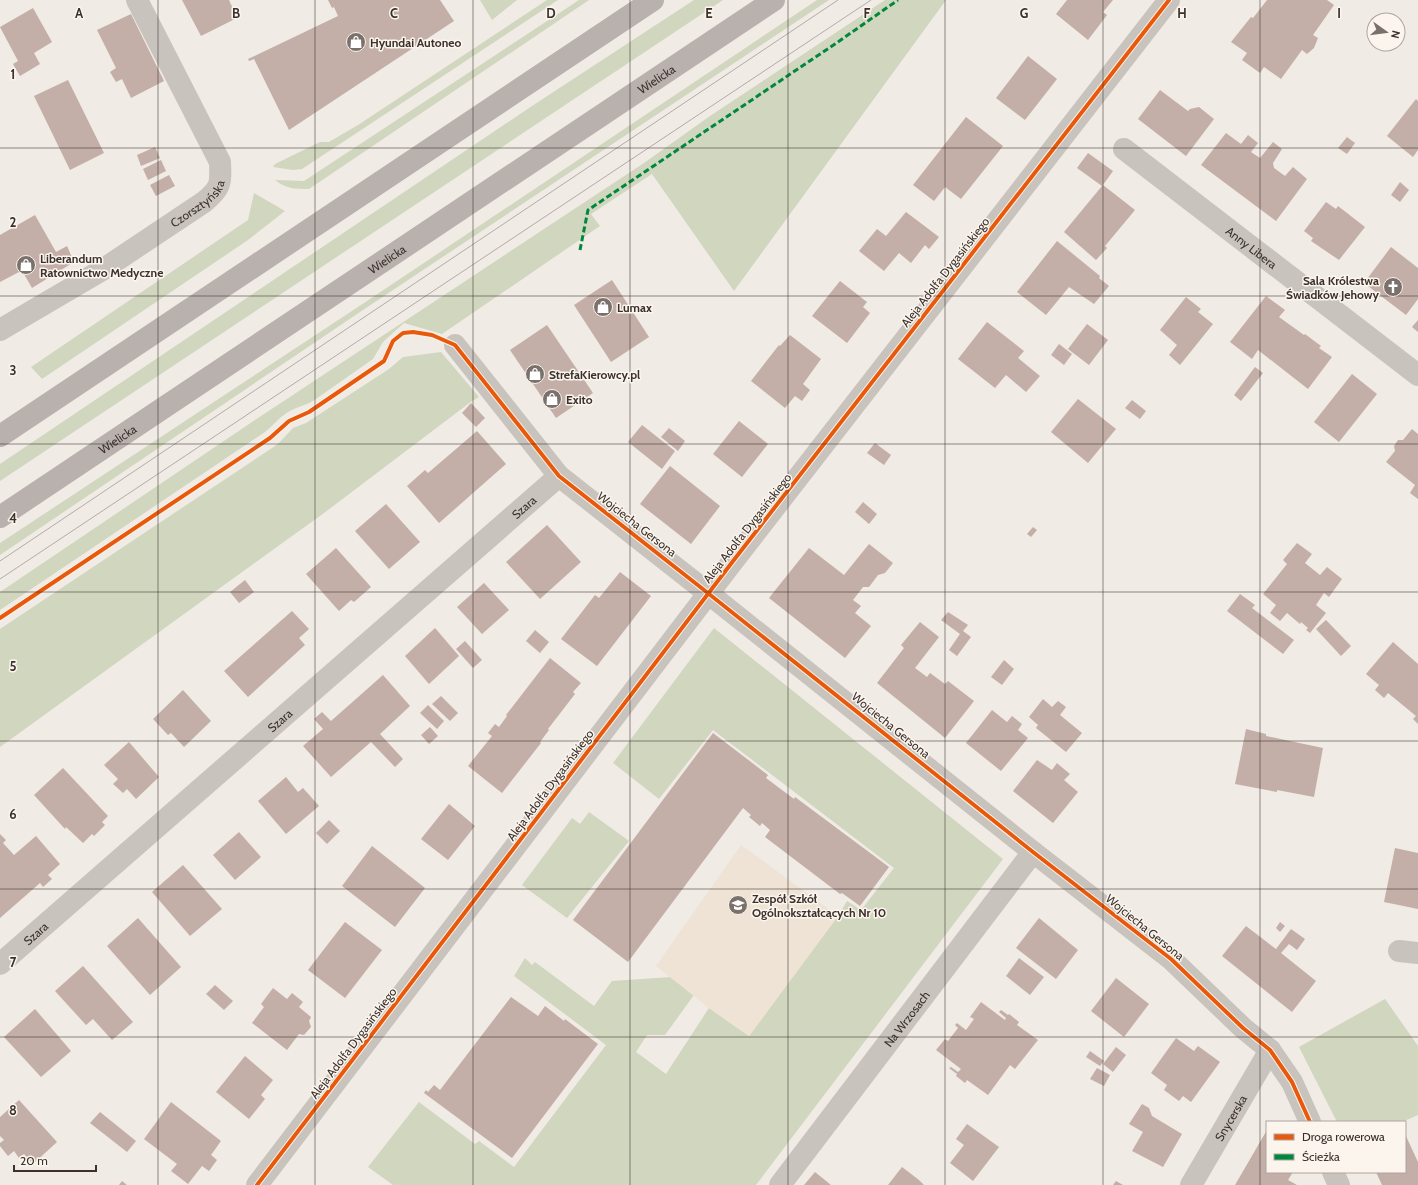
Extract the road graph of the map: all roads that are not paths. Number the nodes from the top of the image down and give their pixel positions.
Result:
1 (137, 0) edge
2 (653, 0) edge
3 (774, 0) edge
4 (1169, 0) edge
5 (1124, 148) dead end
6 (0, 330) edge
7 (455, 345) dead end
8 (1418, 375) edge
9 (0, 436) edge
10 (559, 476) junction
11 (0, 517) edge
12 (709, 593) junction
13 (1033, 852) junction
14 (0, 964) edge
15 (1270, 1050) junction
16 (1310, 1121) edge
17 (1333, 1173) edge
18 (256, 1185) edge
19 (780, 1185) edge
20 (1191, 1185) edge
21 (1339, 1185) edge

1 - 6 street, Czorsztyńska
2 - 9 main road
3 - 11 main road, Wielicka
4 - 12 street, Aleja Adolfa Dygasińskiego
5 - 8 street, Anny Libera
7 - 10 street, Wojciecha Gersona
10 - 12 street, Wojciecha Gersona
10 - 14 street, Szara
12 - 13 street, Wojciecha Gersona
12 - 18 street, Aleja Adolfa Dygasińskiego
13 - 15 street, Wojciecha Gersona
13 - 19 street, Na Wrzosach
15 - 16 street, Wojciecha Gersona
15 - 20 street, Snycerska
17 - 21 street

